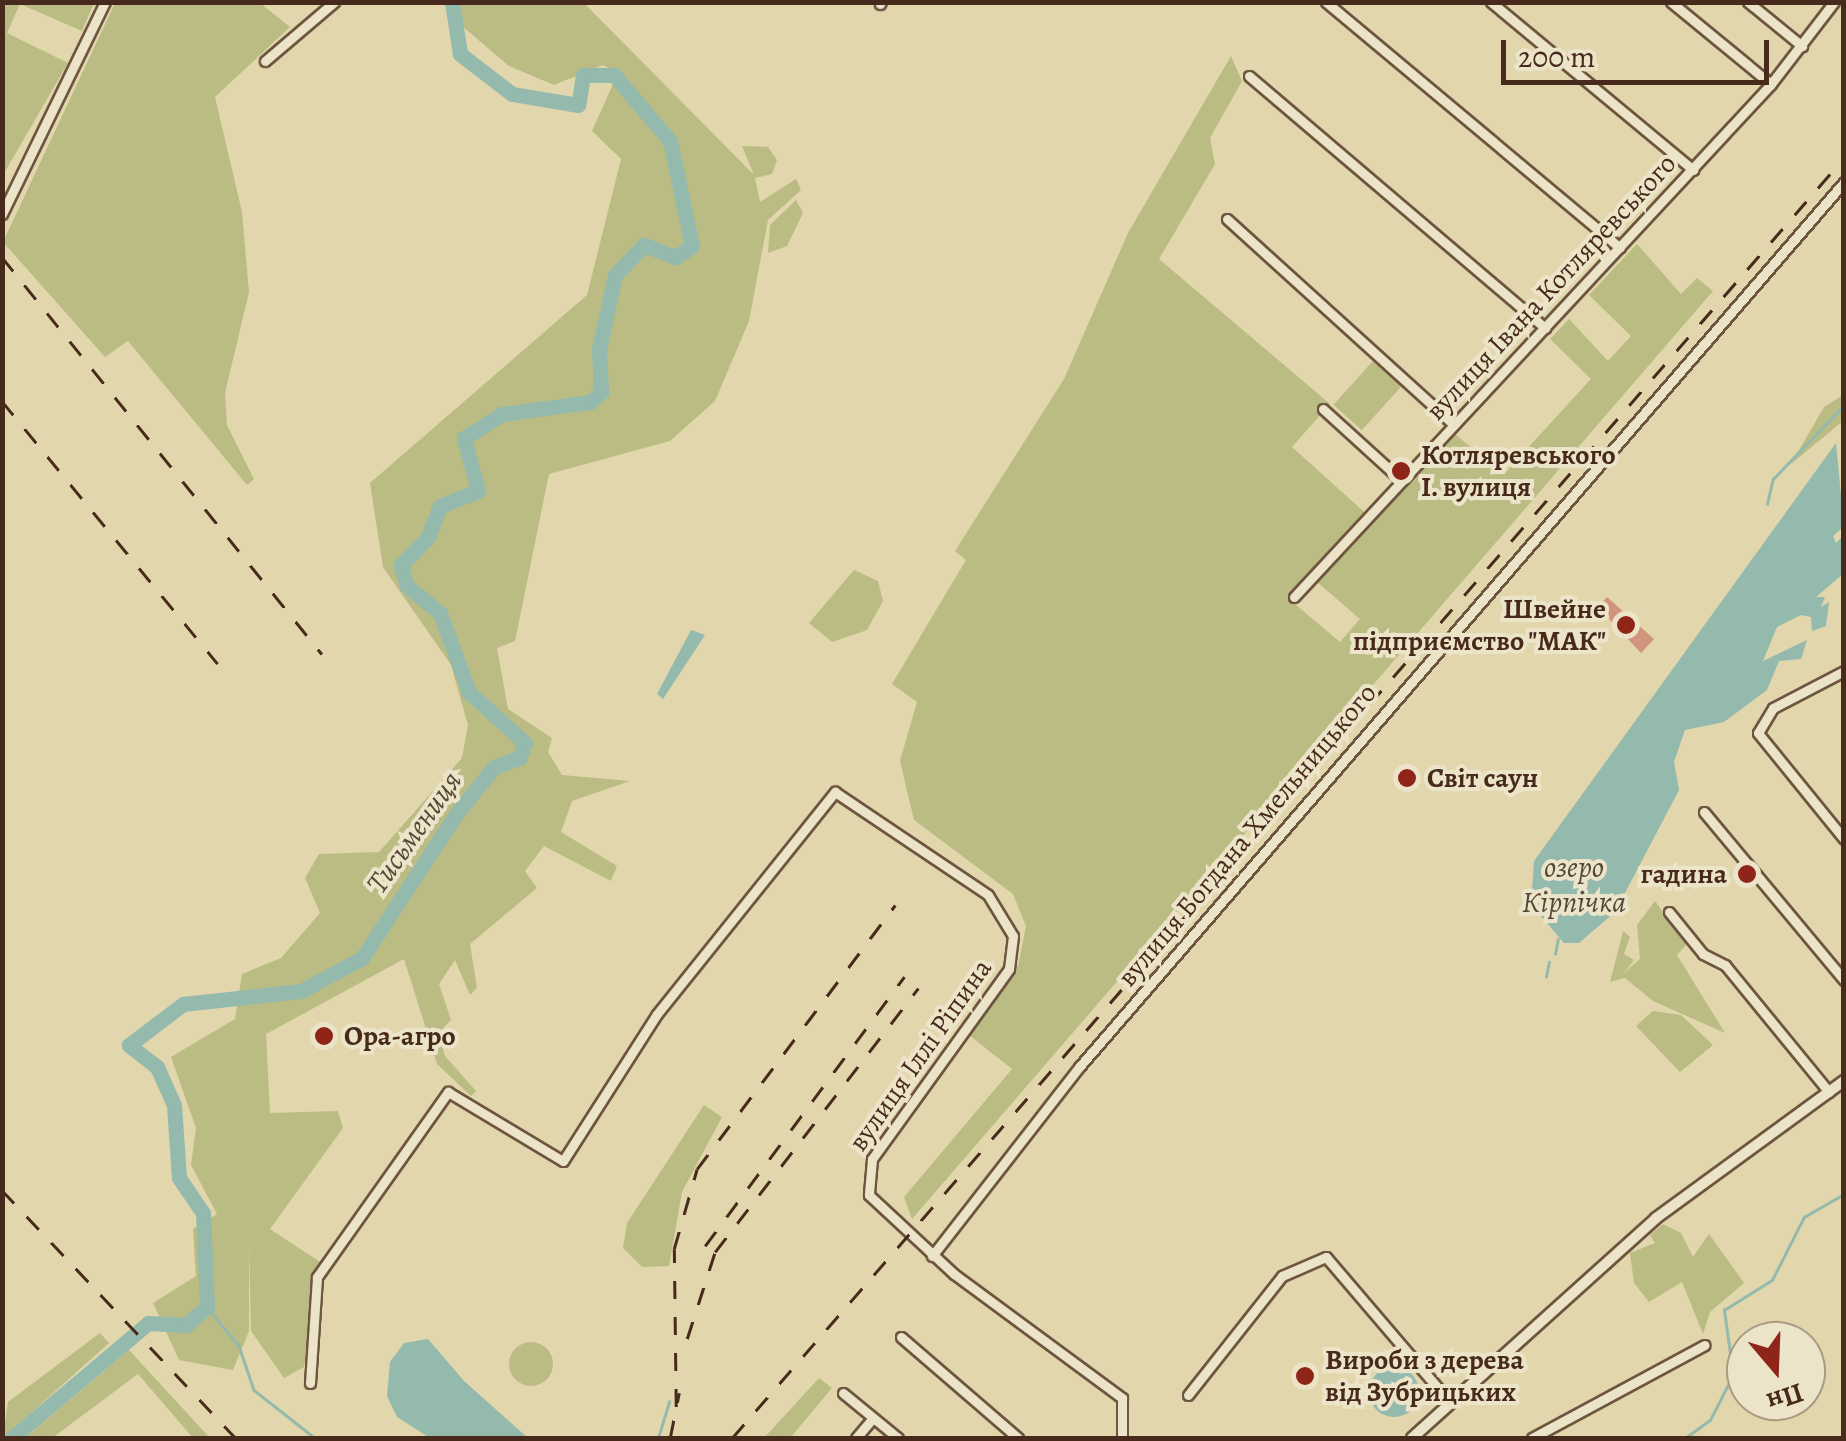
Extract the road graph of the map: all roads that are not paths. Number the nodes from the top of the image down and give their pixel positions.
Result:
1 (104, 2) edge
2 (334, 2) edge
3 (1326, 2) edge
4 (1491, 2) edge
5 (1670, 2) edge
6 (1748, 2) edge
7 (1834, 2) edge
8 (1802, 46) junction
9 (265, 60) dead end
10 (1250, 76) dead end
11 (1771, 84) junction
12 (1693, 170) junction
13 (1844, 182) edge
14 (2, 214) edge
15 (1227, 219) dead end
16 (1620, 248) junction
17 (1545, 328) junction
18 (1323, 409) dead end
19 (1453, 424) junction
20 (1401, 480) junction
21 (1294, 596) dead end
22 (1844, 671) edge
23 (1704, 812) dead end
24 (1844, 839) edge
25 (1668, 912) dead end
26 (1844, 980) edge
27 (1844, 1080) edge
28 (1828, 1092) junction
29 (932, 1256) junction
30 (901, 1337) dead end
31 (1705, 1346) dead end
32 (310, 1383) dead end
33 (843, 1393) dead end
34 (1188, 1395) dead end
35 (1448, 1400) junction
36 (873, 1418) junction
37 (856, 1438) edge
38 (898, 1438) edge
39 (1018, 1438) edge
40 (1122, 1438) edge
41 (1413, 1438) edge
42 (1532, 1438) edge

1 - 14 street
2 - 9 street
3 - 16 street
4 - 12 street
5 - 11 street
6 - 8 street
7 - 8 street, вулиця Івана Котляревського
8 - 11 street, вулиця Івана Котляревського
10 - 17 street
11 - 12 street, вулиця Івана Котляревського
12 - 16 street, вулиця Івана Котляревського
13 - 29 street, вулиця Богдана Хмельницького
15 - 19 street
16 - 17 street, вулиця Івана Котляревського
17 - 19 street, вулиця Івана Котляревського
18 - 20 street
19 - 20 street, вулиця Івана Котляревського
20 - 21 street, вулиця Івана Котляревського
22 - 24 street
23 - 26 street
25 - 28 street
27 - 28 street
28 - 35 street
29 - 32 street, вулиця Іллі Ріпина
29 - 40 street, вулиця Іллі Ріпина
30 - 39 street
31 - 42 street
33 - 36 street
34 - 35 street
35 - 41 street
36 - 37 street
36 - 38 street

